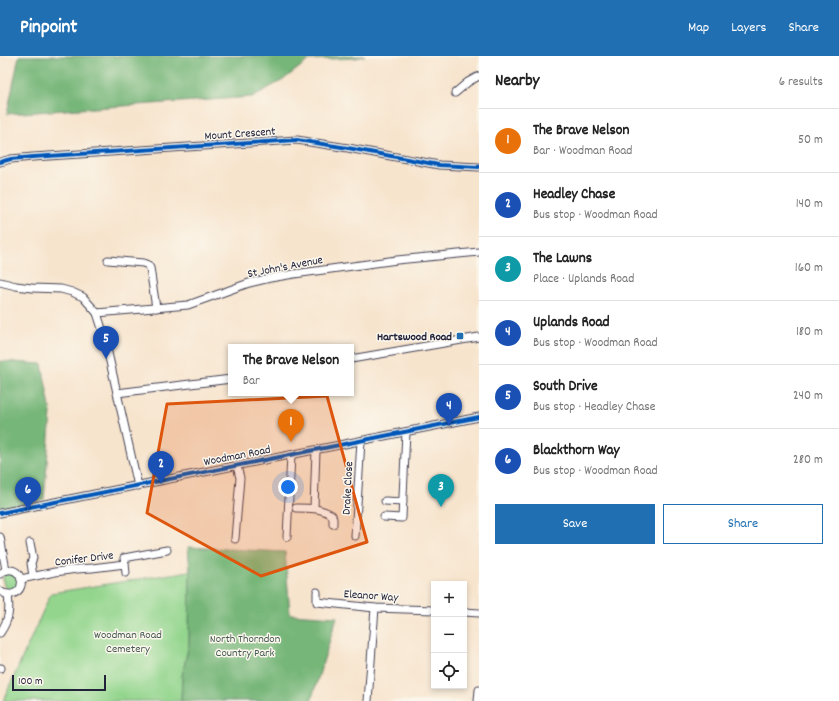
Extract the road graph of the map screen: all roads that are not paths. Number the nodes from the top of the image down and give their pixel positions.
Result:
1 (479, 76) edge
2 (455, 93) dead end
3 (0, 162) edge
4 (479, 167) edge
5 (479, 252) edge
6 (112, 262) dead end
7 (0, 282) edge
8 (156, 308) junction
9 (97, 313) junction
10 (479, 337) edge
11 (354, 358) edge
12 (228, 379) edge
13 (117, 393) junction
14 (479, 417) edge
15 (406, 432) junction
16 (361, 441) junction
17 (316, 450) junction
18 (291, 455) junction
19 (237, 466) junction
20 (138, 486) junction
21 (385, 501) dead end
22 (403, 502) junction
23 (296, 508) dead end
24 (314, 508) junction
25 (0, 513) edge
26 (384, 518) dead end
27 (333, 524) dead end
28 (355, 536) dead end
29 (0, 537) edge
30 (287, 537) dead end
31 (235, 539) dead end
32 (30, 543) dead end
33 (167, 550) dead end
34 (124, 558) junction
35 (3, 572) edge
36 (126, 573) dead end
37 (33, 576) junction
38 (21, 579) junction
39 (0, 591) edge
40 (317, 592) dead end
41 (8, 594) junction
42 (375, 608) junction
43 (431, 610) edge
44 (467, 612) edge
45 (479, 613) edge
46 (0, 633) edge
47 (479, 690) edge
48 (368, 701) edge
49 (478, 701) edge

1 - 2 street
3 - 4 street, Mount Crescent
5 - 8 street, St John's Avenue
6 - 8 street
7 - 9 street
8 - 9 street, St John's Avenue
9 - 13 street
10 - 11 street
12 - 13 street
13 - 20 street
14 - 15 street, Woodman Road
15 - 16 street, Woodman Road
15 - 22 street
16 - 17 street, Woodman Road
16 - 28 street, Drake Close
17 - 18 street, Woodman Road
17 - 24 street
18 - 19 street, Woodman Road
18 - 30 street
19 - 20 street, Woodman Road
19 - 31 street
20 - 25 street, Woodman Road
21 - 22 street
22 - 26 street
23 - 24 street
24 - 27 street
29 - 35 street
32 - 37 street
33 - 34 street, Conifer Drive
34 - 36 street
34 - 37 street, Conifer Drive
35 - 38 street
37 - 38 street, Conifer Drive
38 - 41 street
39 - 41 street
40 - 42 street, Eleanor Way
41 - 46 street
42 - 43 street, Eleanor Way
42 - 48 street
44 - 45 street
47 - 49 street

